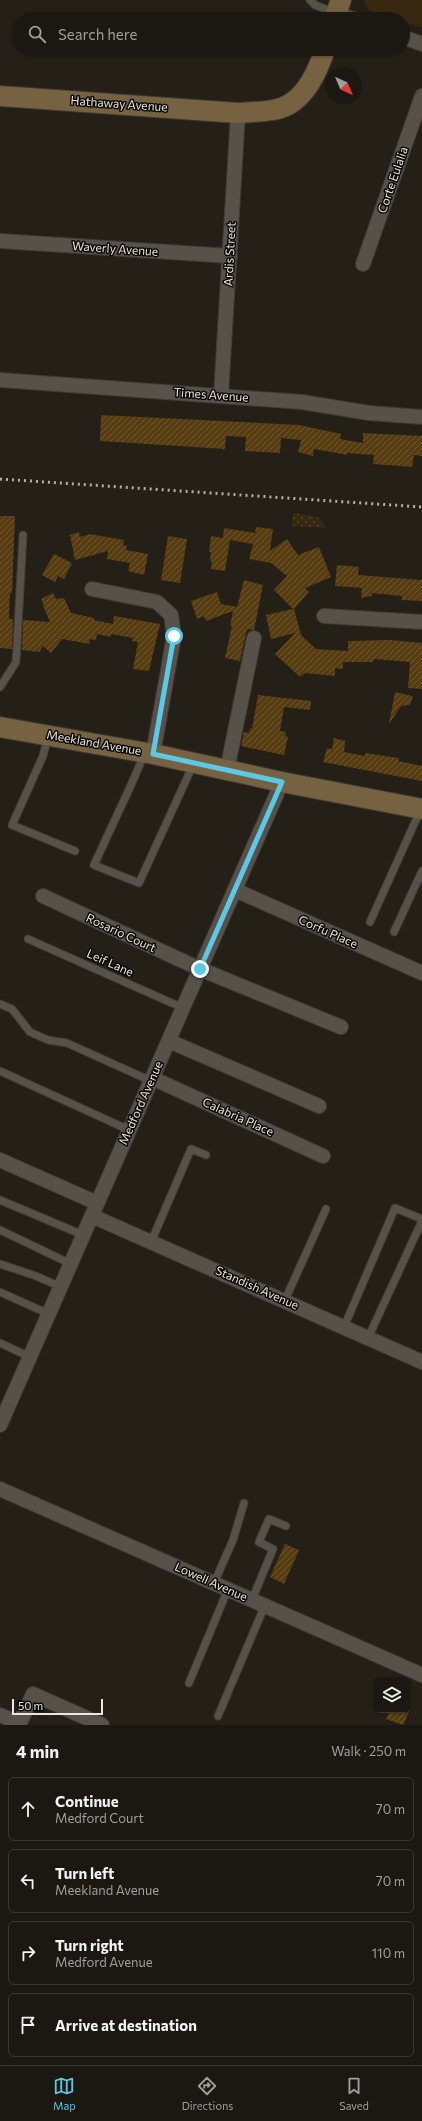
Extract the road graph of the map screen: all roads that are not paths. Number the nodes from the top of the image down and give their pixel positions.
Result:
1 (310, 0) edge
2 (338, 12) edge
3 (410, 40) edge
4 (422, 44) edge
5 (323, 56) edge
6 (0, 96) edge
7 (422, 96) edge
8 (238, 113) junction
9 (0, 241) edge
10 (230, 256) junction
11 (364, 264) dead end
12 (0, 380) edge
13 (221, 395) junction
14 (422, 417) edge
15 (23, 535) dead end
16 (92, 589) dead end
17 (324, 616) dead end
18 (422, 622) edge
19 (254, 638) dead end
20 (0, 687) edge
21 (0, 727) edge
22 (48, 735) junction
23 (149, 753) junction
24 (194, 763) junction
25 (227, 770) junction
26 (282, 782) junction
27 (421, 809) edge
28 (75, 852) dead end
29 (422, 871) edge
30 (235, 890) junction
31 (43, 896) dead end
32 (370, 922) dead end
33 (394, 932) dead end
34 (28, 939) dead end
35 (200, 969) junction
36 (422, 973) edge
37 (0, 1004) edge
38 (183, 1008) junction
39 (341, 1027) dead end
40 (169, 1041) junction
41 (0, 1071) edge
42 (152, 1080) junction
43 (319, 1106) dead end
44 (129, 1130) junction
45 (206, 1155) dead end
46 (323, 1156) dead end
47 (0, 1160) edge
48 (0, 1200) edge
49 (97, 1202) junction
50 (326, 1209) dead end
51 (92, 1216) junction
52 (422, 1220) edge
53 (0, 1230) edge
54 (83, 1236) junction
55 (151, 1242) junction
56 (0, 1264) edge
57 (71, 1264) junction
58 (61, 1287) junction
59 (0, 1292) edge
60 (285, 1300) junction
61 (49, 1314) junction
62 (344, 1327) junction
63 (368, 1338) junction
64 (0, 1343) edge
65 (30, 1357) junction
66 (422, 1362) edge
67 (1, 1422) edge
68 (0, 1489) edge
69 (244, 1503) dead end
70 (286, 1526) dead end
71 (214, 1583) junction
72 (228, 1589) junction
73 (258, 1602) junction
74 (422, 1675) edge
75 (189, 1683) dead end
76 (0, 1714) edge
77 (218, 1716) dead end
78 (19, 1724) edge
79 (102, 1725) edge

1 - 2 lane
3 - 4 street
5 - 8 main road, Hathaway Avenue
6 - 8 main road, Hathaway Avenue
7 - 11 street, Corte Eulalia
8 - 10 street, Ardis Street
9 - 10 street, Waverly Avenue
10 - 13 street, Ardis Street
12 - 13 street, Times Avenue
13 - 14 street, Times Avenue
15 - 20 lane
16 - 23 street
17 - 18 street
19 - 25 street
21 - 22 main road, Meekland Avenue
22 - 23 main road, Meekland Avenue
22 - 28 lane
23 - 24 main road, Meekland Avenue
23 - 24 lane
24 - 25 main road, Meekland Avenue
25 - 26 main road, Meekland Avenue
26 - 27 main road, Meekland Avenue
26 - 30 street, Medford Avenue
27 - 32 lane
29 - 33 lane
30 - 35 street, Medford Avenue
30 - 36 street, Corfu Place
31 - 35 street, Rosario Court
34 - 38 lane, Leif Lane
35 - 38 street, Medford Avenue
35 - 39 street, Rosario Court
37 - 42 lane
38 - 40 street, Medford Avenue
40 - 42 street, Medford Avenue
40 - 43 street
41 - 44 lane
42 - 44 street, Medford Avenue
42 - 46 street, Calabria Place
44 - 49 street, Medford Avenue
45 - 55 lane
47 - 49 street
48 - 54 lane
49 - 51 street, Medford Avenue
50 - 60 lane
51 - 54 street, Medford Avenue
51 - 55 street, Standish Avenue
52 - 62 lane
52 - 63 lane
53 - 57 lane
54 - 57 street, Medford Avenue
55 - 60 street, Standish Avenue
56 - 58 lane
57 - 58 street, Medford Avenue
58 - 61 street, Medford Avenue
59 - 61 lane
60 - 62 street, Standish Avenue
61 - 65 street, Medford Avenue
62 - 63 street, Standish Avenue
63 - 66 street, Standish Avenue
64 - 65 lane
65 - 67 street, Medford Avenue
68 - 71 street, Lowell Avenue
69 - 71 lane
70 - 73 lane
71 - 72 street, Lowell Avenue
72 - 73 street, Lowell Avenue
72 - 75 lane
73 - 74 street, Lowell Avenue
73 - 77 lane
76 - 78 street
78 - 79 street

